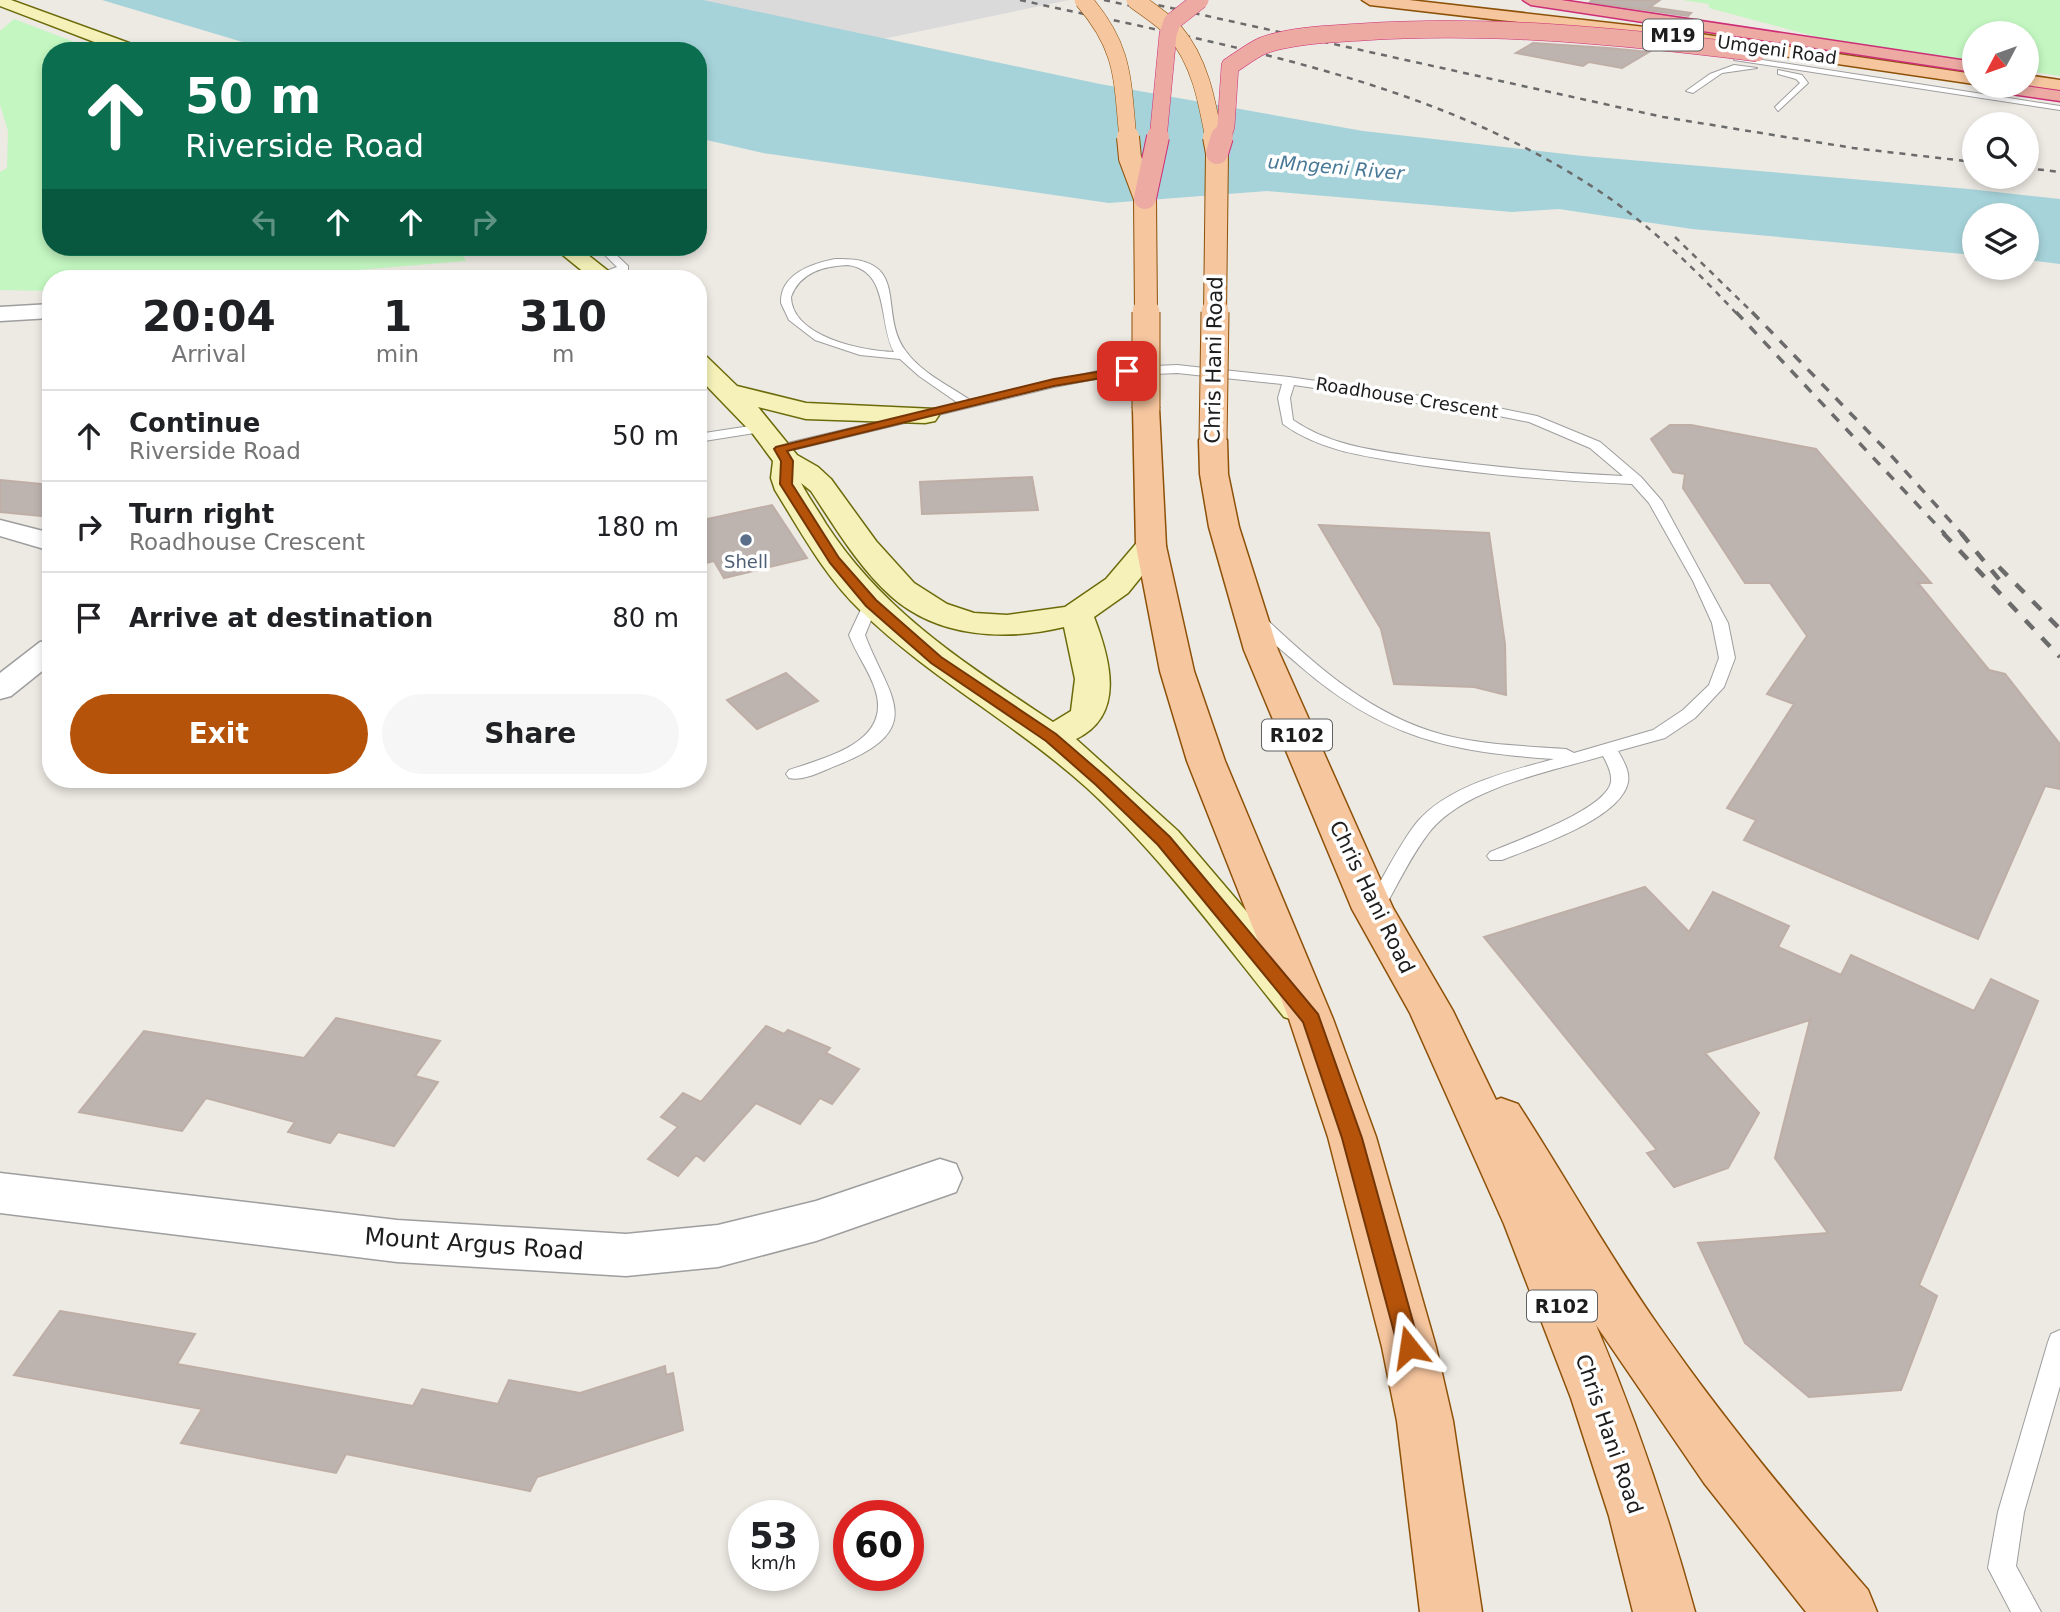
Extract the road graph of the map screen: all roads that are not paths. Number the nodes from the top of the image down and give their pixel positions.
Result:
1 (1083, 0) edge
2 (1135, 0) edge
3 (1200, 0) edge
4 (1370, 0) edge
5 (1454, 0) edge
6 (1531, 0) edge
7 (0, 1) edge
8 (1560, 37) dead end
9 (110, 42) edge
10 (1761, 61) junction
11 (1962, 65) edge
12 (1962, 70) edge
13 (1962, 79) edge
14 (2039, 79) edge
15 (1962, 80) edge
16 (2060, 82) edge
17 (1690, 90) dead end
18 (2039, 90) edge
19 (2039, 92) edge
20 (2060, 94) edge
21 (2060, 108) edge
22 (1778, 109) dead end
23 (1217, 153) junction
24 (1145, 198) junction
25 (576, 256) edge
26 (612, 256) edge
27 (595, 270) edge
28 (620, 270) edge
29 (42, 312) edge
30 (0, 314) edge
31 (904, 356) junction
32 (707, 371) edge
33 (1289, 381) junction
34 (727, 392) junction
35 (968, 404) junction
36 (925, 415) junction
37 (707, 439) edge
38 (776, 446) junction
39 (1636, 480) junction
40 (0, 528) edge
41 (42, 540) edge
42 (1151, 546) junction
43 (871, 603) junction
44 (1250, 611) junction
45 (1076, 614) junction
46 (42, 656) edge
47 (0, 689) edge
48 (1051, 737) junction
49 (1608, 748) junction
50 (1580, 755) junction
51 (795, 774) dead end
52 (1496, 856) dead end
53 (1373, 909) junction
54 (1431, 1011) junction
55 (1311, 1019) junction
56 (940, 1178) dead end
57 (0, 1193) edge
58 (2060, 1342) edge
59 (1451, 1612) edge
60 (1664, 1612) edge
61 (1846, 1612) edge
62 (2027, 1612) edge

1 - 24 main road, bridge
2 - 23 main road, Chris Hani Road, bridge
3 - 24 highway, bridge
4 - 13 main road, Umgeni Road / M19
5 - 12 main road, Umgeni Road / M19
6 - 11 highway
7 - 9 main road
8 - 10 lane
10 - 15 highway
10 - 17 lane
10 - 21 lane
10 - 22 lane
10 - 23 highway, bridge
14 - 16 main road
18 - 20 main road
19 - 20 highway
23 - 44 main road, Chris Hani Road / R102, bridge
24 - 42 main road, bridge
25 - 27 main road
26 - 28 lane
29 - 30 street
31 - 31 lane
31 - 35 lane
32 - 34 main road
33 - 35 lane, Roadhouse Crescent
33 - 39 lane, Roadhouse Crescent
33 - 39 lane
34 - 36 main road
34 - 38 main road
35 - 36 lane, Roadhouse Crescent
36 - 38 lane, Roadhouse Crescent
37 - 38 lane, Roadhouse Crescent
38 - 43 main road
38 - 45 main road
39 - 49 lane, Roadhouse Crescent
40 - 41 street
42 - 45 main road
42 - 55 main road
43 - 48 main road
43 - 51 lane
44 - 50 lane, Roadhouse Crescent
44 - 53 main road, Chris Hani Road / R102
45 - 48 main road
46 - 47 street
48 - 55 main road
49 - 50 lane, Roadhouse Crescent
49 - 52 lane
50 - 53 lane, Roadhouse Crescent
53 - 54 main road, Chris Hani Road / R102
54 - 60 main road, Chris Hani Road / R102
54 - 61 main road
55 - 59 main road
56 - 57 street, Mount Argus Road
58 - 62 lane

